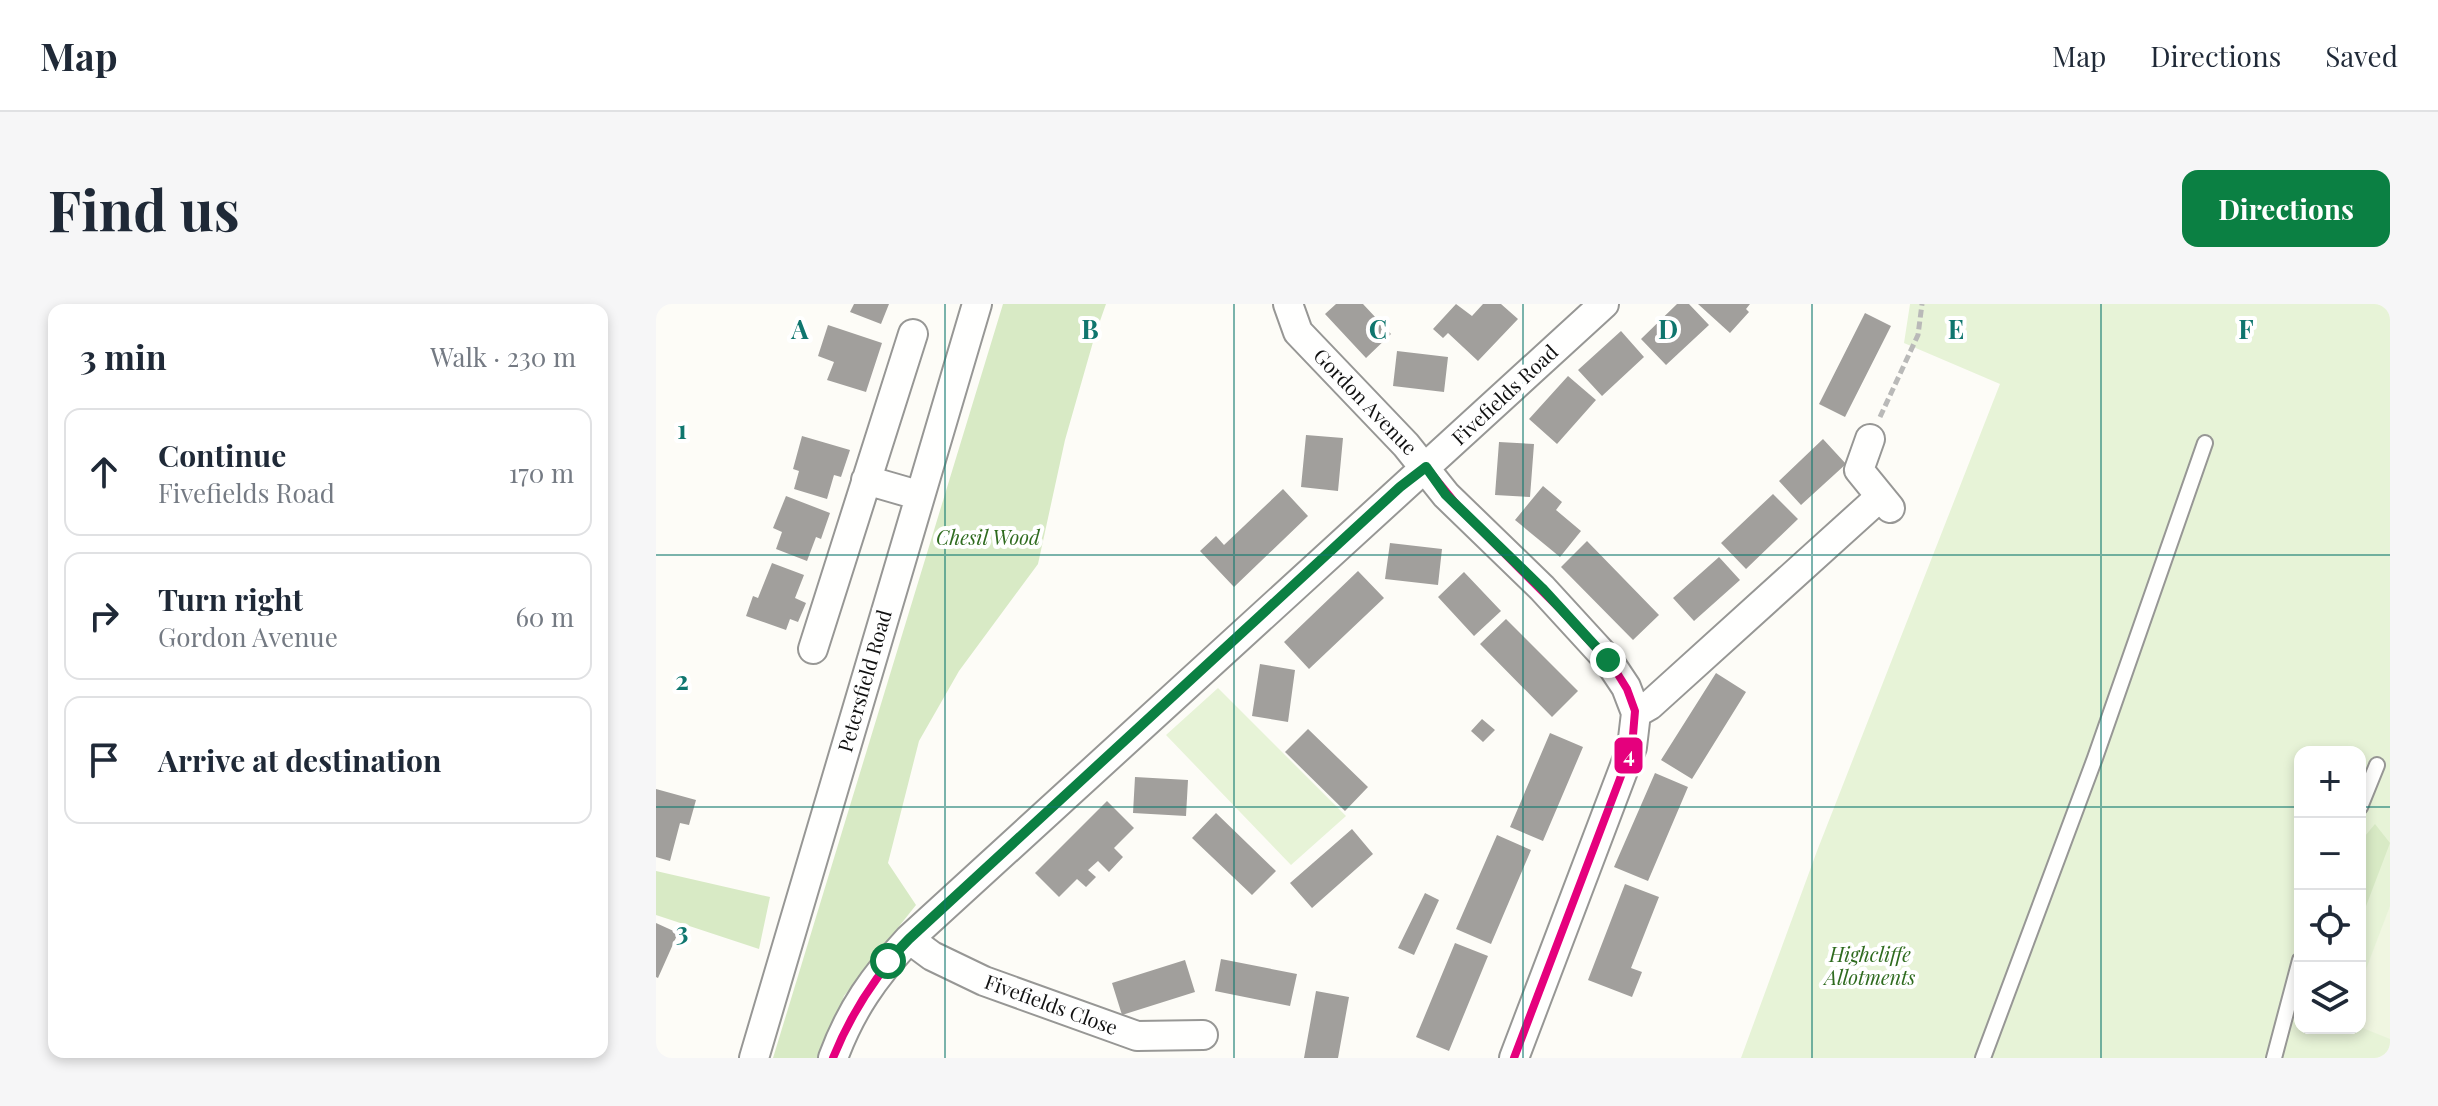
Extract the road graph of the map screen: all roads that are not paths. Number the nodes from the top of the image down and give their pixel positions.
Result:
1 (977, 304) edge
2 (1288, 304) edge
3 (1604, 304) edge
4 (913, 334) dead end
5 (1870, 439) road end
6 (2205, 443) dead end
7 (1426, 467) junction
8 (866, 480) junction
9 (918, 495) junction
10 (813, 649) dead end
11 (1636, 713) junction
12 (2377, 765) dead end
13 (2366, 792) edge
14 (909, 939) junction
15 (2299, 962) edge
16 (1203, 1035) dead end
17 (754, 1058) edge
18 (833, 1058) edge
19 (1514, 1058) edge
20 (1983, 1058) edge
21 (2274, 1058) edge

1 - 9 street, Petersfield Road
2 - 7 street, Gordon Avenue
3 - 7 street, Fivefields Road
4 - 8 street
5 - 11 street
6 - 20 lane
7 - 11 street, Gordon Avenue
7 - 14 street, Fivefields Road
8 - 9 street
8 - 10 street
9 - 17 street, Petersfield Road
11 - 19 street
12 - 13 lane
14 - 16 street, Fivefields Close
14 - 18 street, Fivefields Road
15 - 21 lane

